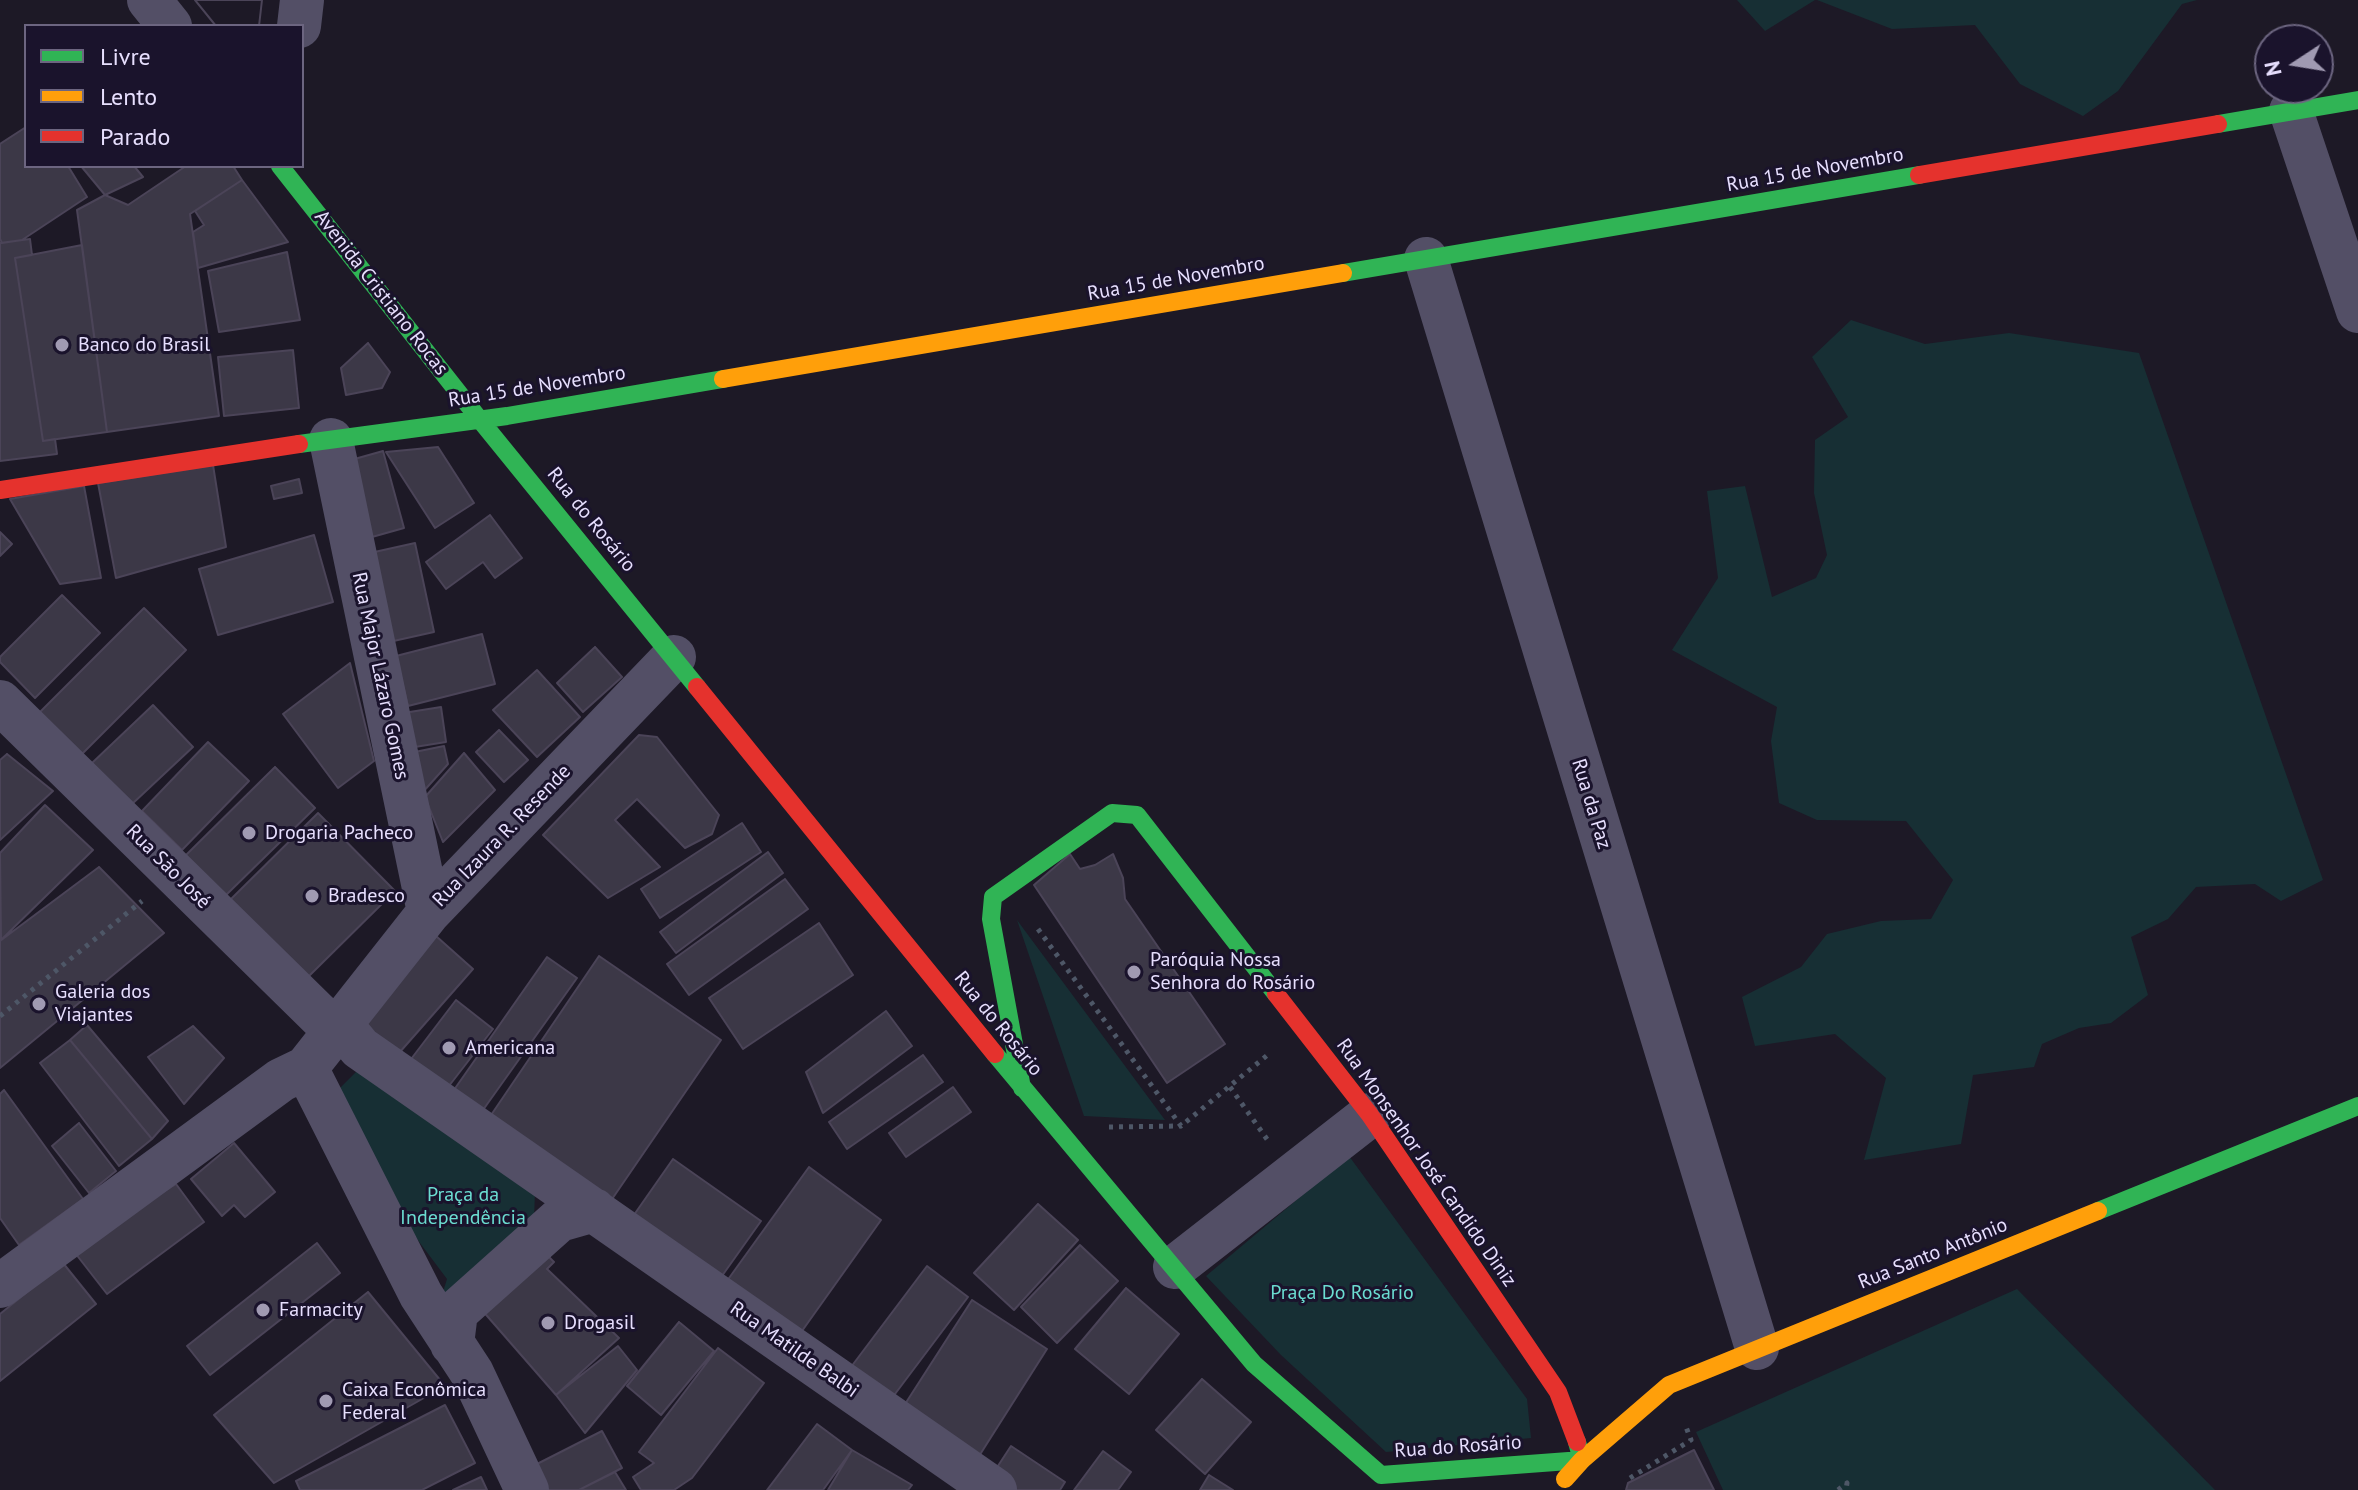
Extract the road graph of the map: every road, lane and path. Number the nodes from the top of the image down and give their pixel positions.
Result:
1 (149, 0) edge
2 (302, 0) edge
3 (168, 24) edge
4 (299, 24) edge
5 (2358, 100) edge
6 (2291, 111) junction
7 (284, 168) edge
8 (1426, 259) junction
9 (2358, 311) edge
10 (480, 420) junction
11 (331, 440) junction
12 (0, 490) edge
13 (674, 657) junction
14 (0, 702) edge
15 (175, 874) junction
16 (429, 912) junction
17 (1037, 927) dead end
18 (0, 1016) edge
19 (341, 1025) junction
20 (1273, 1050) dead end
21 (306, 1068) junction
22 (1230, 1087) junction
23 (1022, 1088) junction
24 (2358, 1106) edge
25 (1370, 1115) junction
26 (1181, 1126) junction
27 (1107, 1127) dead end
28 (1293, 1175) junction
29 (556, 1184) junction
30 (594, 1210) junction
31 (1175, 1267) junction
32 (0, 1286) edge
33 (421, 1295) junction
34 (452, 1344) junction
35 (1757, 1348) junction
36 (1582, 1460) junction
37 (527, 1490) edge
38 (995, 1490) edge
39 (1555, 1490) edge
40 (1838, 1490) edge
41 (1846, 1490) edge

1 - 3 street
2 - 4 street
5 - 6 street, Rua 15 de Novembro
6 - 8 street, Rua 15 de Novembro
6 - 9 street
7 - 10 street, Avenida Cristiano Rocas
8 - 10 street, Rua 15 de Novembro
8 - 35 street, Rua da Paz
10 - 11 street, Rua 15 de Novembro
10 - 13 street, Rua do Rosário
11 - 12 street, Rua 15 de Novembro
11 - 16 street, Rua Major Lázaro Gomes
13 - 16 street, Rua Izaura R. Resende
13 - 23 street, Rua do Rosário
14 - 15 street, Rua São José
15 - 18 path
15 - 19 street, Rua São José
16 - 19 street, Rua Izaura R. Resende
17 - 26 path
19 - 21 street, Rua Izaura R. Resende
19 - 29 street
20 - 22 path
21 - 32 street
21 - 33 street
22 - 26 path
22 - 28 path
23 - 25 street, Rua Monsenhor José Candido Diniz
23 - 31 street, Rua do Rosário
24 - 35 street, Rua Santo Antônio
25 - 28 street
25 - 36 street, Rua Monsenhor José Candido Diniz
26 - 27 path
28 - 31 street
29 - 30 street
29 - 33 street
30 - 34 street
30 - 38 street, Rua Matilde Balbi
31 - 36 street, Rua do Rosário
33 - 34 street
34 - 37 street
35 - 36 street, Rua Santo Antônio
36 - 39 street, Rua Santo Antônio
40 - 41 path

